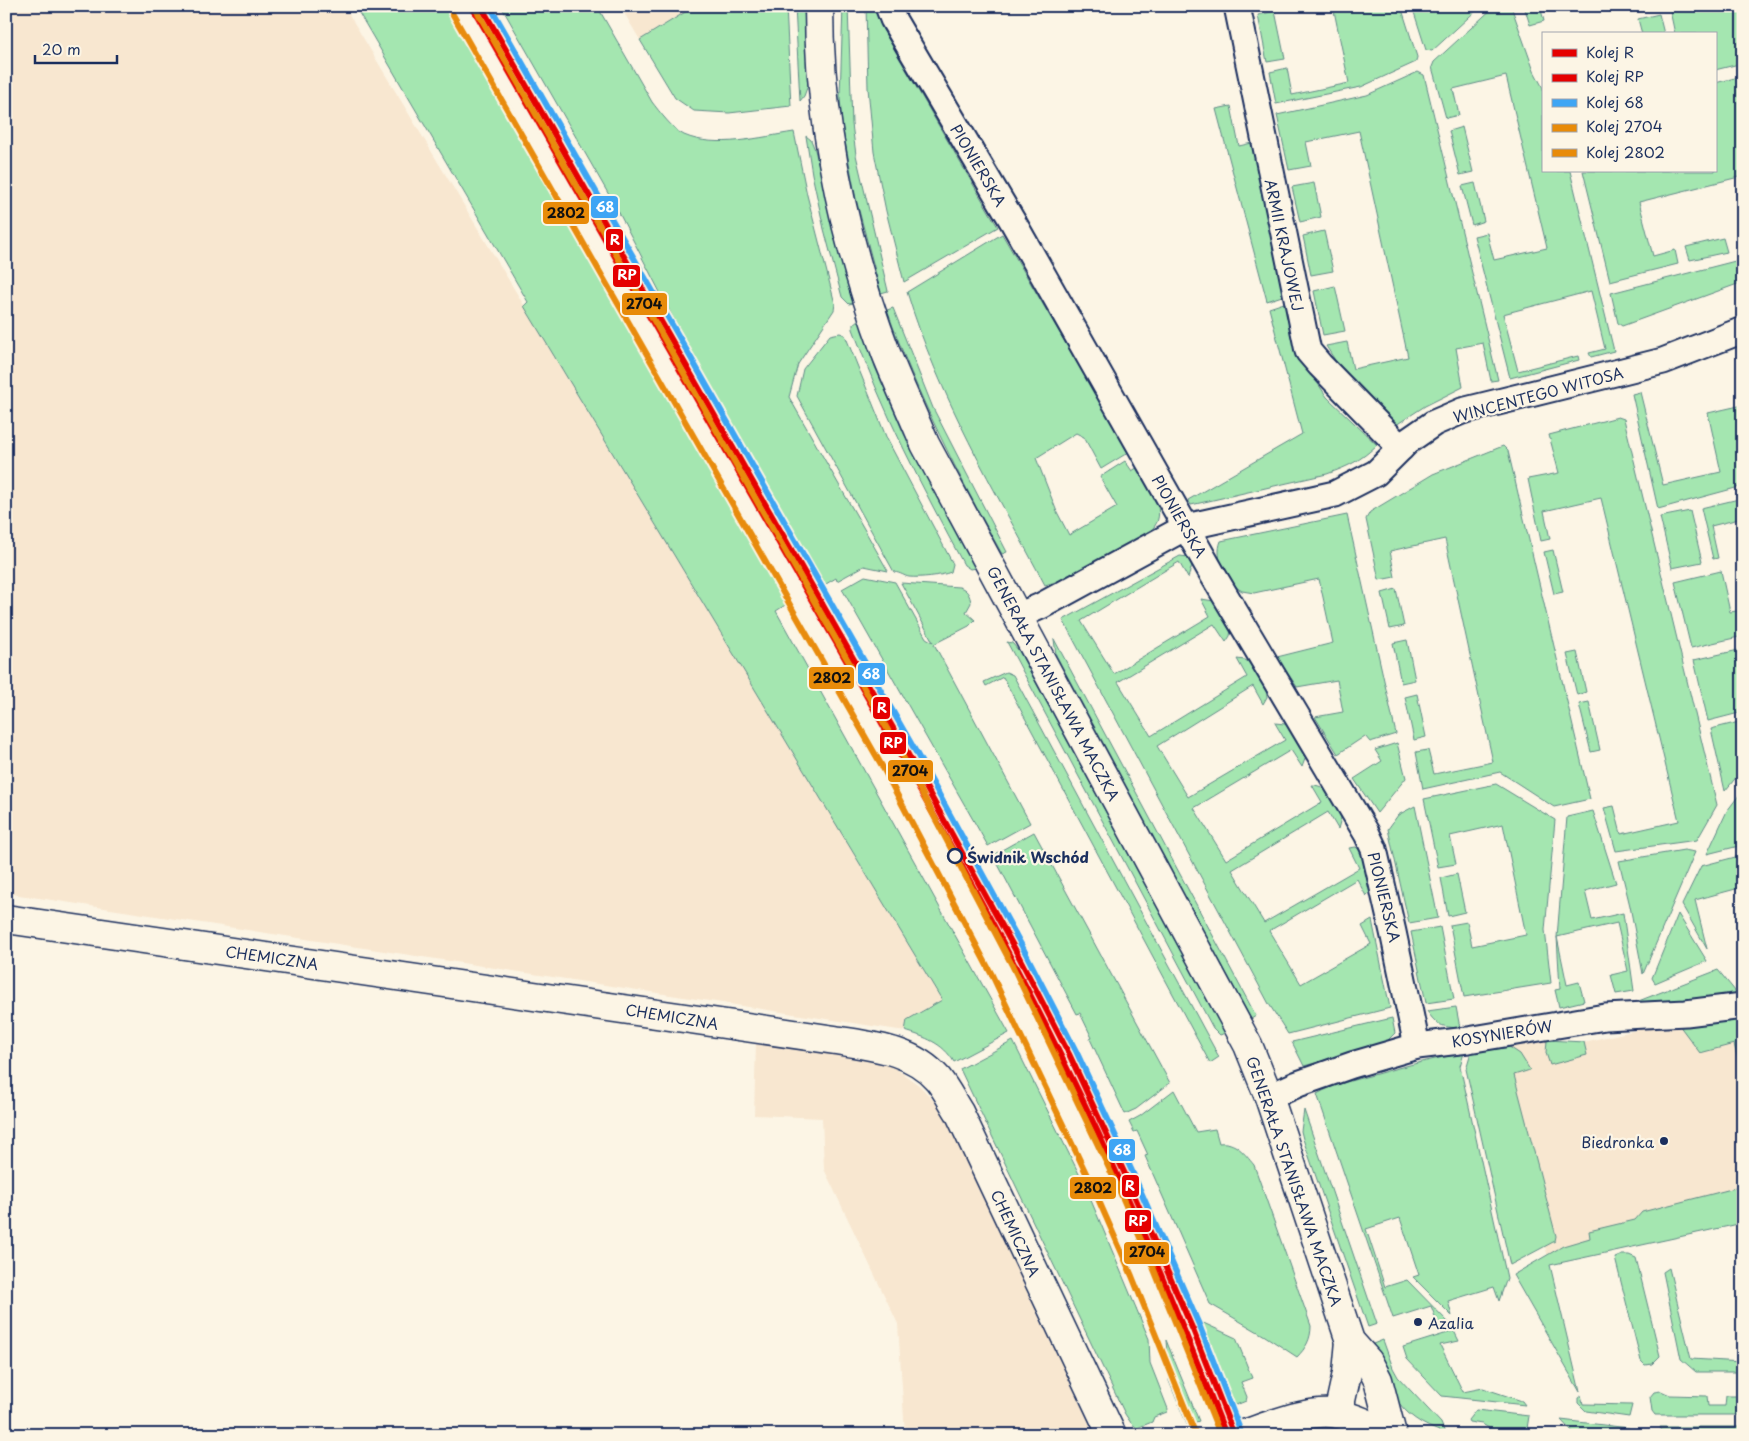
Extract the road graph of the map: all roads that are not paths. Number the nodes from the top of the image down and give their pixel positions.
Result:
1 (819, 6) edge
2 (888, 6) edge
3 (1237, 6) edge
4 (1743, 330) edge
5 (1401, 448) junction
6 (1186, 527) junction
7 (1018, 616) junction
8 (6, 918) edge
9 (1743, 1006) edge
10 (1417, 1046) junction
11 (1269, 1096) junction
12 (1350, 1341) junction
13 (1338, 1414) junction
14 (1112, 1435) edge
15 (1241, 1435) edge
16 (1392, 1435) edge

1 - 7 street, GENERAŁA STANISŁAWA MACZKA
2 - 6 street, PIONIERSKA
3 - 5 street, ARMII KRAJOWEJ
4 - 5 street, WINCENTEGO WITOSA
5 - 6 street, WINCENTEGO WITOSA
6 - 7 street, WINCENTEGO WITOSA
6 - 10 street, PIONIERSKA
7 - 11 street, GENERAŁA STANISŁAWA MACZKA
8 - 14 street, CHEMICZNA
9 - 10 street, KOSYNIERÓW
10 - 11 street, KOSYNIERÓW
11 - 12 street, GENERAŁA STANISŁAWA MACZKA
12 - 13 street, GENERAŁA STANISŁAWA MACZKA
12 - 16 street, GENERAŁA STANISŁAWA MACZKA
13 - 15 street
13 - 16 street

